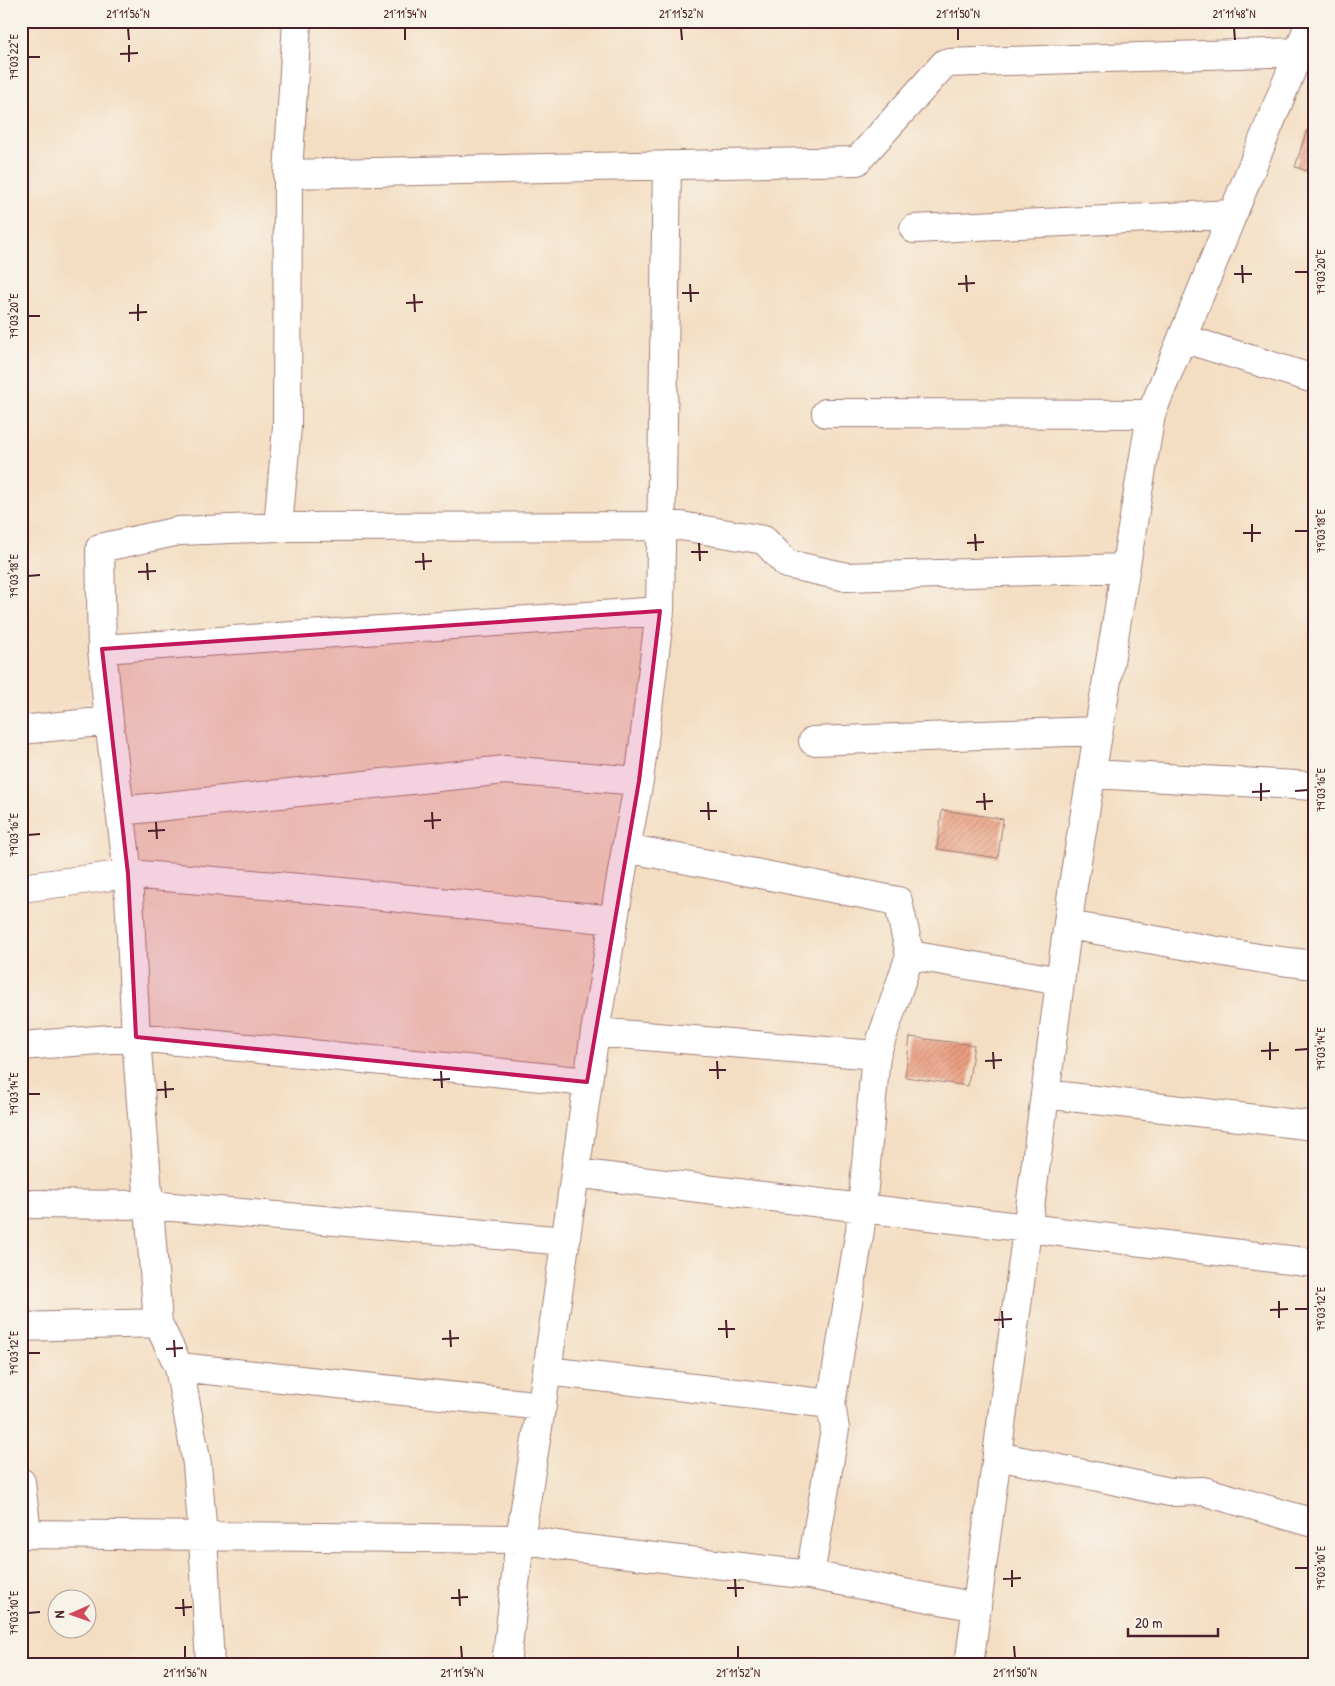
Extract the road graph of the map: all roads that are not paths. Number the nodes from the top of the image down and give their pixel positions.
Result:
1 (296, 21) edge
2 (1310, 21) edge
3 (1299, 52) junction
4 (667, 165) junction
5 (288, 174) junction
6 (1233, 214) junction
7 (914, 229) dead end
8 (1182, 338) junction
9 (1314, 379) edge
10 (826, 413) dead end
11 (1151, 414) junction
12 (662, 526) junction
13 (278, 527) junction
14 (1126, 568) junction
15 (660, 611) junction
16 (102, 649) junction
17 (109, 721) junction
18 (21, 730) edge
19 (1098, 731) junction
20 (813, 741) dead end
21 (1091, 774) junction
22 (639, 781) junction
23 (1314, 786) edge
24 (120, 811) junction
25 (626, 848) junction
26 (128, 874) junction
27 (21, 888) edge
28 (614, 920) junction
29 (1068, 925) junction
30 (910, 956) junction
31 (1314, 964) edge
32 (1060, 981) junction
33 (595, 1032) junction
34 (136, 1037) junction
35 (21, 1046) edge
36 (876, 1055) junction
37 (587, 1082) junction
38 (1045, 1094) junction
39 (1314, 1126) edge
40 (575, 1174) junction
41 (21, 1204) edge
42 (150, 1205) junction
43 (862, 1208) junction
44 (1028, 1229) junction
45 (566, 1240) junction
46 (1314, 1263) edge
47 (158, 1323) junction
48 (21, 1327) edge
49 (179, 1367) junction
50 (547, 1371) junction
51 (831, 1404) junction
52 (542, 1406) junction
53 (998, 1456) junction
54 (21, 1482) edge
55 (1314, 1523) edge
56 (24, 1534) edge
57 (203, 1537) junction
58 (520, 1539) junction
59 (810, 1575) junction
60 (977, 1606) junction
61 (210, 1665) edge
62 (506, 1665) edge
63 (969, 1665) edge

1 - 5 street
2 - 3 street
3 - 4 street
3 - 6 street
4 - 5 street
4 - 12 street
5 - 13 street
6 - 7 street
6 - 8 street
8 - 9 street
8 - 11 street
10 - 11 street
11 - 14 street
12 - 13 street
12 - 14 street
12 - 15 street
13 - 16 street
14 - 19 street
15 - 16 street
15 - 22 street
16 - 17 street
17 - 18 street
17 - 24 street
19 - 20 street
19 - 21 street
21 - 23 street
21 - 29 street
22 - 24 street
22 - 25 street
24 - 26 street
25 - 28 street
25 - 30 street
26 - 27 street
26 - 28 street
26 - 34 street
28 - 33 street
29 - 31 street
29 - 32 street
30 - 32 street
30 - 36 street
32 - 38 street
33 - 36 street
33 - 37 street
34 - 35 street
34 - 37 street
34 - 42 street
36 - 43 street
37 - 40 street
38 - 39 street
38 - 44 street
40 - 43 street
40 - 45 street
41 - 42 street
42 - 45 street
42 - 47 street
43 - 44 street
43 - 51 street
44 - 46 street
44 - 53 street
45 - 50 street
47 - 48 street
47 - 49 street
49 - 52 street
49 - 57 street
50 - 51 street
50 - 52 street
51 - 59 street
52 - 58 street
53 - 55 street
53 - 60 street
54 - 56 street
56 - 57 street
57 - 58 street
57 - 61 street
58 - 59 street
58 - 62 street
59 - 60 street
60 - 63 street

